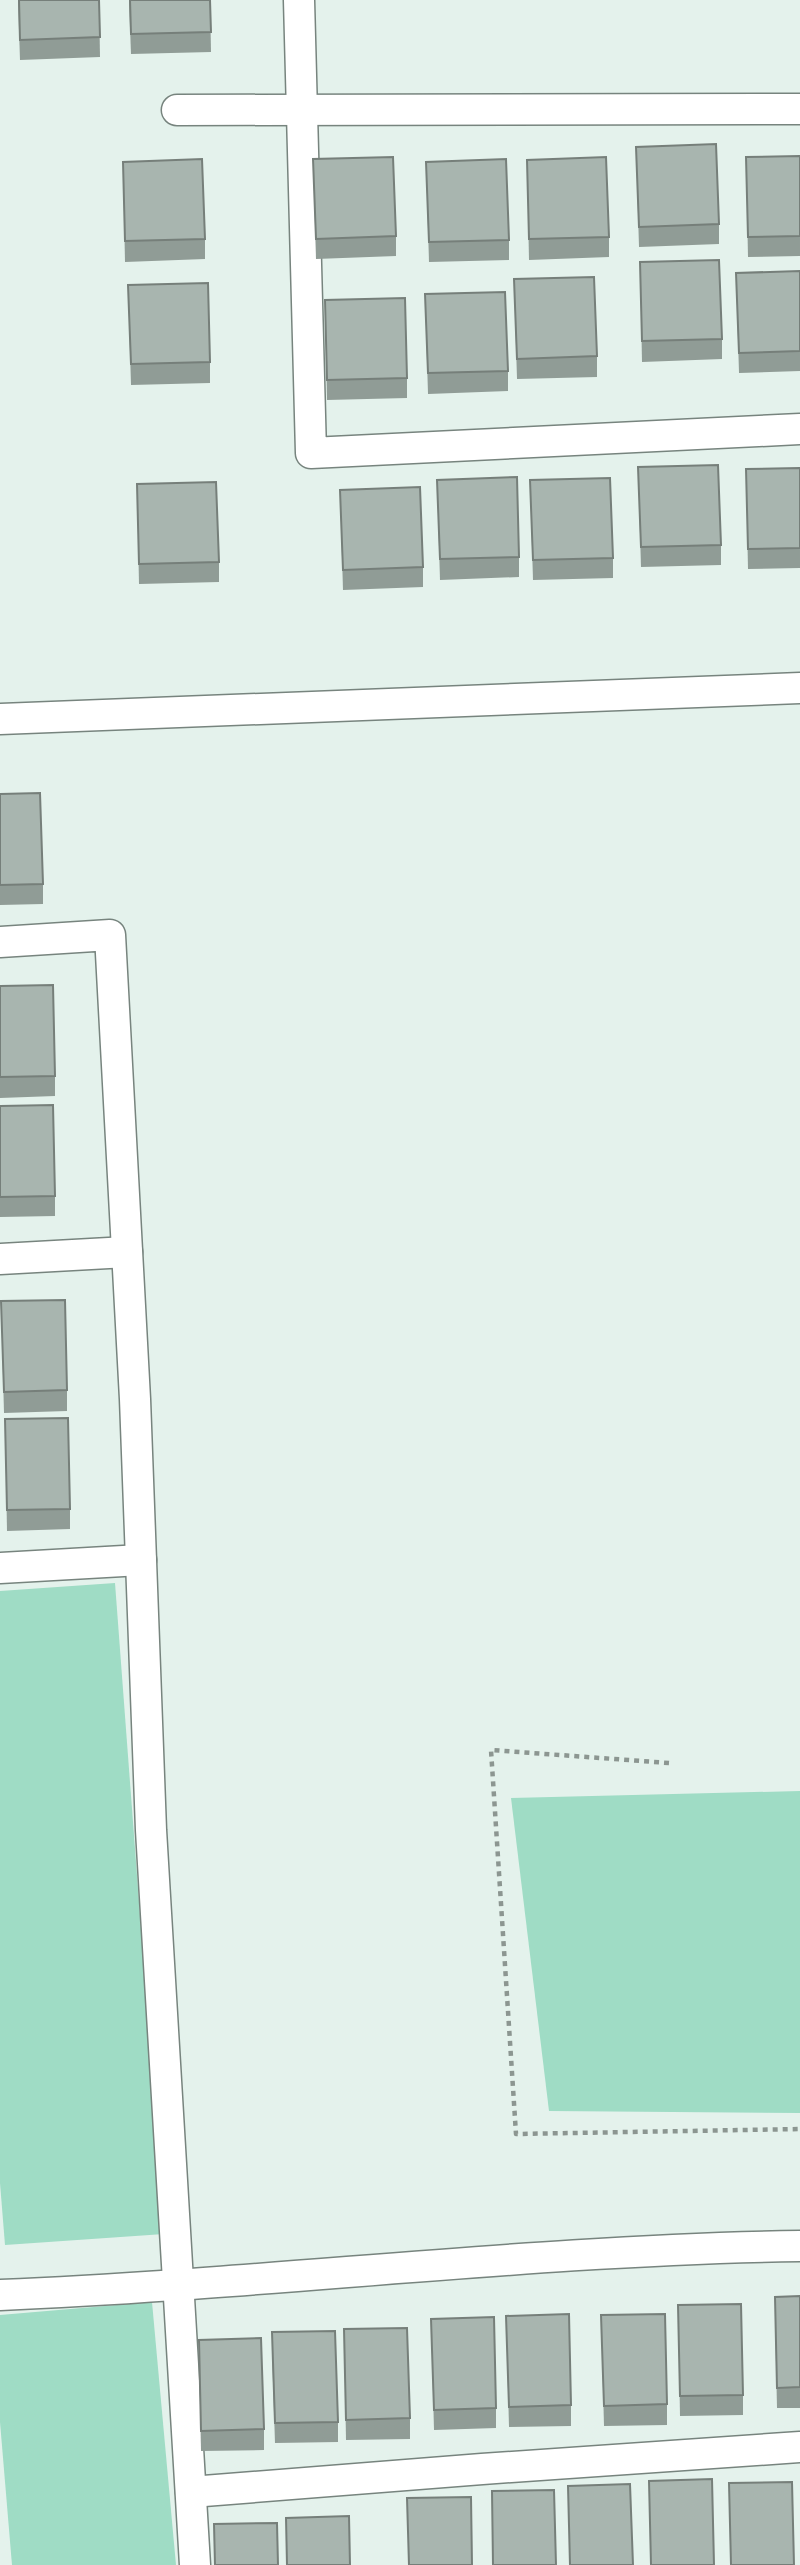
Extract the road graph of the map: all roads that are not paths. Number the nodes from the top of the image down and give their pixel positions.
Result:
1 (299, 0) edge
2 (800, 109) edge
3 (177, 110) dead end
4 (303, 110) junction
5 (800, 429) edge
6 (800, 688) edge
7 (0, 719) edge
8 (0, 942) edge
9 (127, 1252) junction
10 (0, 1259) edge
11 (141, 1560) junction
12 (0, 1568) edge
13 (800, 2246) edge
14 (177, 2285) junction
15 (0, 2295) edge
16 (800, 2447) edge
17 (191, 2492) junction
18 (195, 2565) edge

1 - 4 street
2 - 4 street
3 - 4 street
4 - 5 street
6 - 7 street
8 - 9 street
9 - 10 street
9 - 11 street
11 - 12 street
11 - 14 street
13 - 14 street
14 - 15 street
14 - 17 street
16 - 17 street
17 - 18 street

